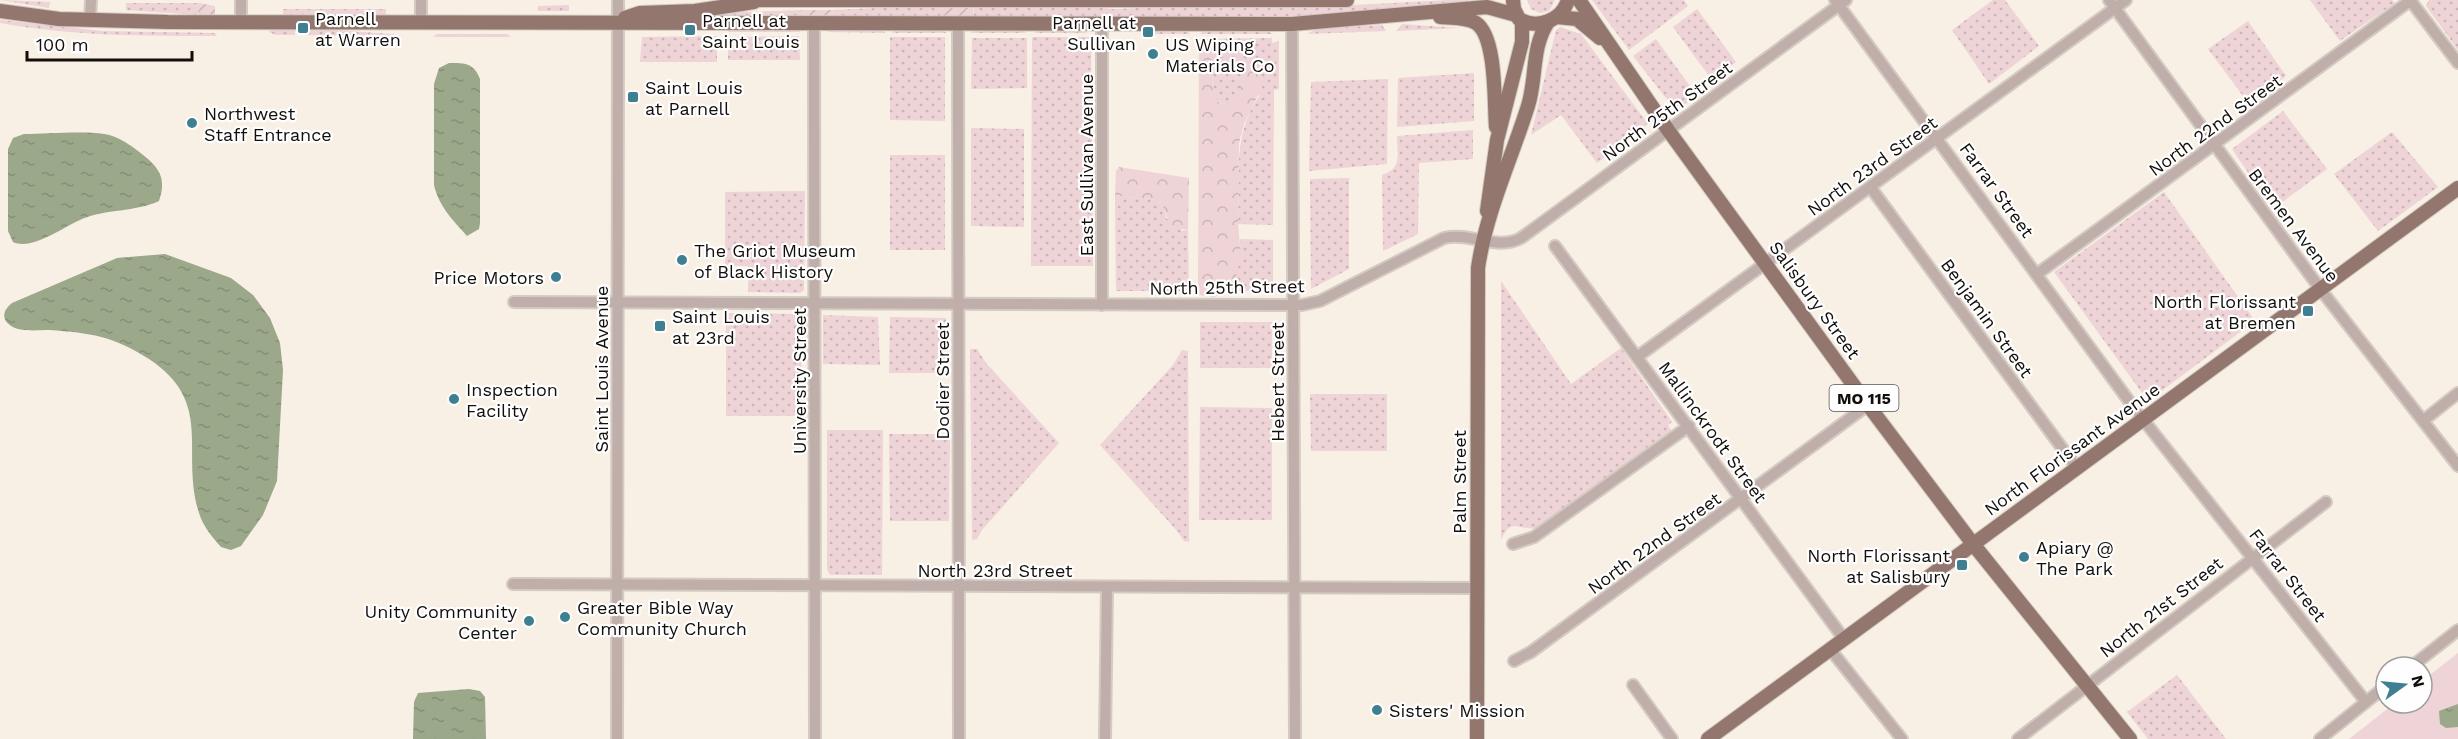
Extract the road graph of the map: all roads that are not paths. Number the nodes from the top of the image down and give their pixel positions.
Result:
1 (91, 0) edge
2 (242, 0) edge
3 (421, 0) edge
4 (618, 0) edge
5 (745, 0) edge
6 (760, 0) edge
7 (814, 0) edge
8 (958, 0) edge
9 (1102, 0) edge
10 (1347, 0) edge
11 (1513, 0) edge
12 (1568, 0) edge
13 (1579, 0) edge
14 (2126, 0) edge
15 (2411, 0) edge
16 (1292, 1) edge
17 (1840, 2) edge
18 (2112, 4) edge
19 (0, 11) edge
20 (1408, 15) junction
21 (1519, 18) junction
22 (1552, 19) junction
23 (90, 21) junction
24 (241, 22) junction
25 (421, 22) junction
26 (618, 23) junction
27 (958, 23) junction
28 (814, 24) junction
29 (1102, 24) junction
30 (1292, 24) junction
31 (1610, 48) junction
32 (2458, 63) edge
33 (1668, 130) junction
34 (1939, 138) junction
35 (1497, 140) junction
36 (2215, 146) junction
37 (1871, 188) junction
38 (2458, 188) edge
39 (1485, 232) junction
40 (1555, 246) dead end
41 (1767, 264) junction
42 (2037, 274) junction
43 (2321, 290) junction
44 (514, 302) dead end
45 (618, 304) junction
46 (816, 304) junction
47 (958, 304) junction
48 (1102, 305) junction
49 (1293, 305) junction
50 (1637, 357) junction
51 (2458, 393) edge
52 (2129, 401) dead end
53 (1868, 405) junction
54 (2140, 416) junction
55 (2424, 420) junction
56 (1689, 426) junction
57 (2458, 466) edge
58 (2076, 467) junction
59 (1742, 499) junction
60 (2326, 502) dead end
61 (1513, 544) dead end
62 (1973, 544) junction
63 (2253, 557) junction
64 (513, 584) dead end
65 (617, 585) junction
66 (816, 586) junction
67 (959, 586) junction
68 (1107, 587) junction
69 (1294, 587) junction
70 (1477, 588) junction
71 (2458, 630) edge
72 (1844, 639) junction
73 (1830, 649) junction
74 (2426, 655) edge
75 (1514, 661) dead end
76 (1633, 685) dead end
77 (2088, 685) junction
78 (2374, 696) edge
79 (2366, 702) junction
80 (617, 739) edge
81 (815, 739) edge
82 (959, 739) edge
83 (1105, 739) edge
84 (1295, 739) edge
85 (1477, 739) edge
86 (1672, 739) edge
87 (1708, 739) edge
88 (1902, 739) edge
89 (2018, 739) edge
90 (2130, 739) edge
91 (2320, 739) edge

1 - 23 street
2 - 24 street
3 - 25 street
4 - 26 street, Saint Louis Avenue
5 - 6 main road
6 - 7 main road
6 - 26 main road
7 - 8 main road
8 - 9 main road
9 - 16 main road
10 - 16 main road
11 - 21 main road
12 - 22 main road
13 - 31 main road, Salisbury Street / MO 115
14 - 18 street, North 23rd Street
15 - 32 street
15 - 36 street, North 22nd Street
17 - 33 street, North 25th Street
17 - 34 street, Farrar Street
18 - 34 street, North 23rd Street
18 - 36 street, Bremen Avenue
19 - 23 main road
20 - 21 main road, Salisbury Street
20 - 30 main road
20 - 35 main road
21 - 22 main road, Salisbury Street
21 - 35 main road
22 - 31 main road, Salisbury Street / MO 115
22 - 39 main road
23 - 24 main road
24 - 25 main road
25 - 26 main road
26 - 28 main road
26 - 45 street, Saint Louis Avenue
27 - 28 main road
27 - 29 main road
27 - 47 street, Dodier Street
28 - 46 street, University Street
29 - 30 main road
29 - 48 street, East Sullivan Avenue
30 - 49 street, Hebert Street
31 - 33 main road, Salisbury Street / MO 115
33 - 39 street, North 25th Street
33 - 41 main road, Salisbury Street / MO 115
34 - 37 street, North 23rd Street
34 - 42 street, Farrar Street
35 - 39 main road
36 - 42 street, North 22nd Street
36 - 43 street, Bremen Avenue
37 - 41 street, North 23rd Street
37 - 58 street, Benjamin Street
38 - 43 main road, North Florissant Avenue
39 - 49 street, North 25th Street
39 - 70 main road, Palm Street
40 - 50 street, Mallinckrodt Street
41 - 50 street, North 23rd Street
41 - 53 main road, Salisbury Street / MO 115
42 - 52 street, Farrar Street
43 - 54 main road, North Florissant Avenue
43 - 55 street, Bremen Avenue
44 - 45 street, North 25th Street
45 - 46 street, North 25th Street
45 - 65 street, Saint Louis Avenue
46 - 47 street, North 25th Street
46 - 66 street, University Street
47 - 48 street, North 25th Street
47 - 67 street, Dodier Street
48 - 49 street, North 25th Street
49 - 69 street, Hebert Street
50 - 56 street, Mallinckrodt Street
51 - 55 street
53 - 59 street, North 22nd Street
53 - 62 main road, Salisbury Street / MO 115
54 - 58 main road, North Florissant Avenue
54 - 63 street, Farrar Street
55 - 57 street, Bremen Avenue
56 - 59 street, Mallinckrodt Street
56 - 61 street
58 - 62 main road, North Florissant Avenue
59 - 72 street, Mallinckrodt Street
59 - 75 street, North 22nd Street
60 - 63 street, North 21st Street
62 - 72 main road, North Florissant Avenue
62 - 77 main road, Salisbury Street / MO 115
63 - 77 street, North 21st Street
63 - 79 street, Farrar Street
64 - 65 street, North 23rd Street
65 - 66 street, North 23rd Street
65 - 80 street, Saint Louis Avenue
66 - 67 street, North 23rd Street
66 - 81 street, University Street
67 - 68 street, North 23rd Street
67 - 82 street, Dodier Street
68 - 69 street, North 23rd Street
68 - 83 street
69 - 70 street, North 23rd Street
69 - 84 street, Hebert Street
70 - 85 main road, Palm Street
71 - 74 street
72 - 73 main road, North Florissant Avenue
73 - 87 main road, North Florissant Avenue
73 - 88 street
76 - 86 street
77 - 89 street, North 21st Street
77 - 90 main road, Salisbury Street / MO 115
78 - 79 street
79 - 91 street

